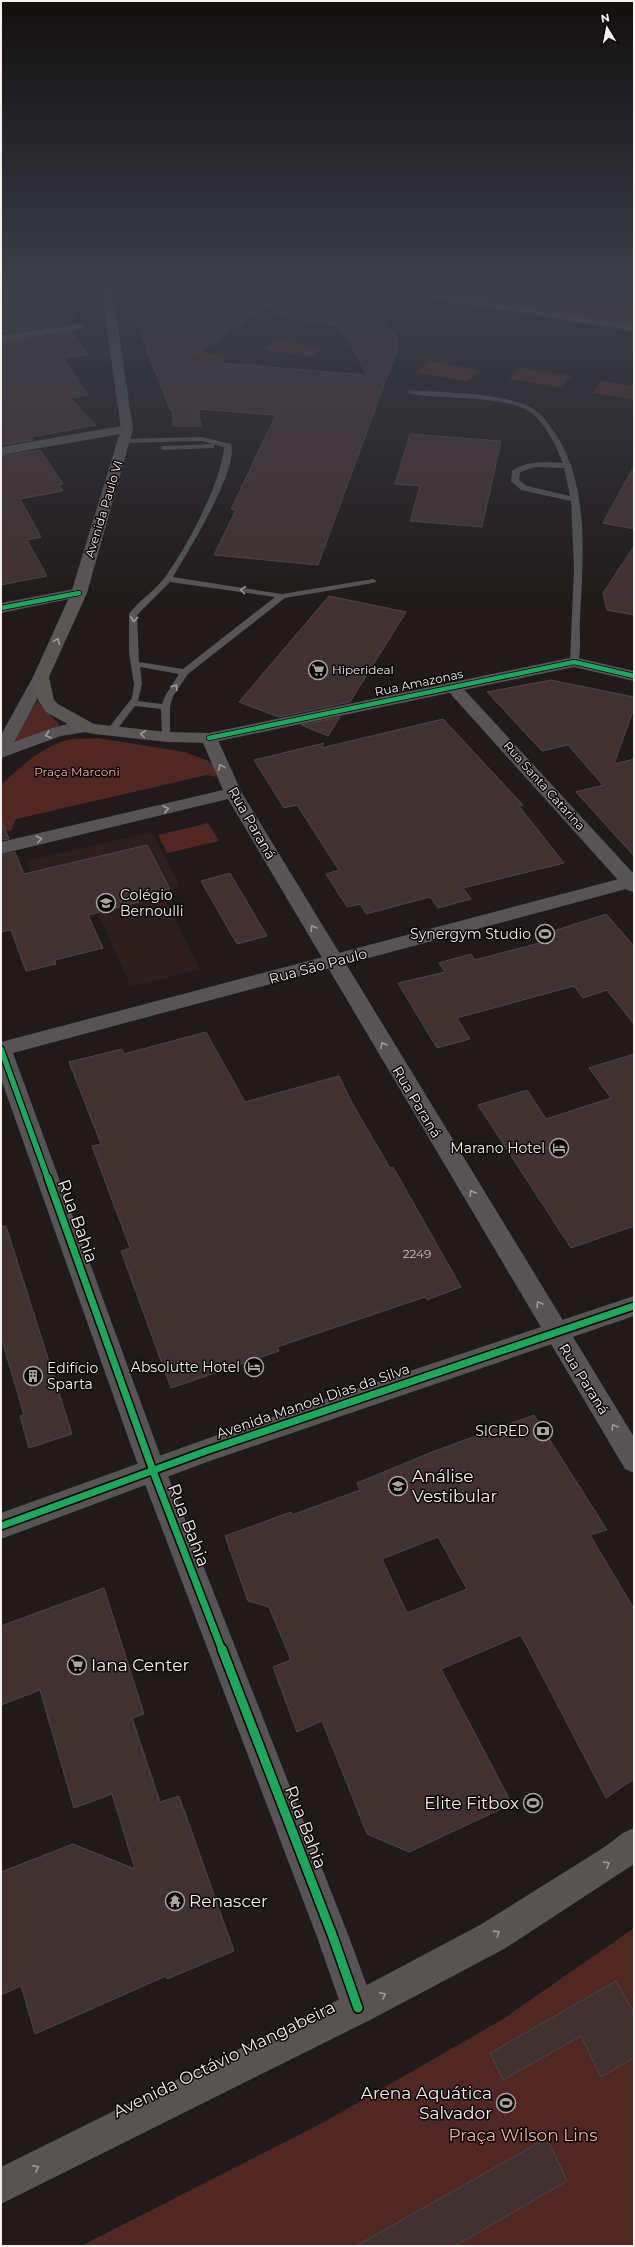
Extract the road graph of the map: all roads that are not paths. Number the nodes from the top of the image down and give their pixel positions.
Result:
1 (119, 393) edge
2 (420, 393) edge
3 (125, 439) junction
4 (1, 451) edge
5 (568, 466) junction
6 (574, 500) junction
7 (168, 579) junction
8 (373, 581) dead end
9 (79, 593) junction
10 (282, 596) junction
11 (1, 608) edge
12 (574, 662) junction
13 (135, 664) junction
14 (185, 672) junction
15 (634, 676) edge
16 (41, 677) junction
17 (453, 687) junction
18 (133, 703) junction
19 (165, 707) junction
20 (86, 727) junction
21 (112, 730) junction
22 (167, 737) junction
23 (209, 738) junction
24 (1, 750) edge
25 (1, 753) edge
26 (234, 793) junction
27 (1, 848) edge
28 (633, 883) edge
29 (333, 962) junction
30 (1, 1049) edge
31 (634, 1306) edge
32 (554, 1331) junction
33 (634, 1461) edge
34 (153, 1471) junction
35 (1, 1526) edge
36 (634, 1844) edge
37 (358, 2008) junction
38 (1, 2186) edge

1 - 3 main road, Avenida Paulo VI
2 - 5 lane
3 - 4 street
3 - 7 lane
3 - 9 main road, Avenida Paulo VI
5 - 6 lane
5 - 6 lane
6 - 12 lane
10 -> 7 lane
7 -> 13 lane
8 - 10 lane
9 - 11 street
16 -> 9 main road, Avenida Paulo VI
10 - 14 lane
12 - 15 main road, Rua Amazonas
12 - 17 main road, Rua Amazonas
13 - 14 lane
13 - 18 lane
19 -> 14 lane
16 - 20 main road
16 - 24 street, Avenida Paulo VI
17 - 23 main road, Rua Amazonas
17 - 28 street, Rua Santa Catarina
18 - 19 lane
18 - 21 lane
19 - 22 lane
20 - 21 main road, Rua Amazonas
20 -> 25 street, Rua Amazonas
22 -> 21 main road, Rua Amazonas
22 - 23 main road, Rua Amazonas
26 -> 23 street, Rua Paraná
27 -> 26 street
29 -> 26 street, Rua Paraná
28 - 29 street, Rua São Paulo
29 - 30 street, Rua São Paulo
32 -> 29 street, Rua Paraná
30 - 34 street, Rua Bahia
31 - 32 main road, Avenida Manoel Dias da Silva
33 -> 32 street, Rua Paraná
32 - 34 main road, Avenida Manoel Dias da Silva
34 - 35 main road, Avenida Manoel Dias da Silva
34 - 37 street, Rua Bahia
37 -> 36 main road, Avenida Octávio Mangabeira
38 -> 37 main road, Avenida Octávio Mangabeira

